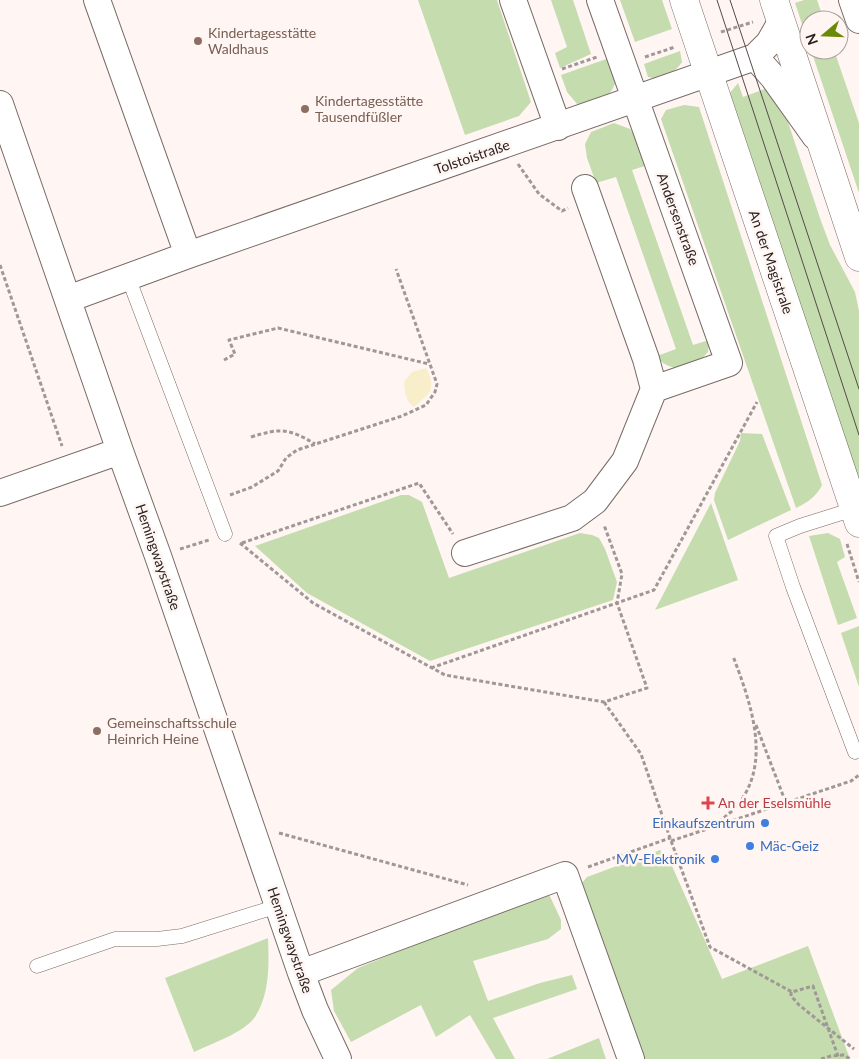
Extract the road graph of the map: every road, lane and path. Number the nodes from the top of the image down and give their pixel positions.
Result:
1 (97, 0) edge
2 (513, 0) edge
3 (600, 0) edge
4 (684, 0) edge
5 (852, 0) edge
6 (778, 11) edge
7 (859, 20) edge
8 (618, 50) junction
9 (755, 57) junction
10 (708, 74) junction
11 (540, 77) junction
12 (635, 99) junction
13 (0, 104) edge
14 (558, 127) junction
15 (824, 149) junction
16 (514, 160) dead end
17 (581, 196) joint
18 (188, 255) junction
19 (859, 257) edge
20 (0, 265) edge
21 (396, 269) dead end
22 (128, 277) junction
23 (68, 299) junction
24 (224, 360) dead end
25 (430, 364) junction
26 (654, 389) junction
27 (757, 402) dead end
28 (251, 437) dead end
29 (316, 444) junction
30 (120, 451) junction
31 (69, 469) junction
32 (0, 493) edge
33 (595, 501) junction
34 (213, 502) junction
35 (857, 516) edge
36 (226, 534) junction
37 (241, 543) junction
38 (465, 553) joint
39 (158, 556) junction
40 (617, 603) junction
41 (734, 656) dead end
42 (431, 668) junction
43 (604, 702) junction
44 (751, 712) junction
45 (855, 752) dead end
46 (859, 775) edge
47 (786, 803) junction
48 (712, 828) junction
49 (278, 832) dead end
50 (670, 840) junction
51 (565, 875) junction
52 (474, 886) dead end
53 (278, 906) junction
54 (38, 966) dead end
55 (301, 973) junction
56 (791, 992) junction
57 (827, 1028) junction
58 (854, 1049) dead end
59 (838, 1057) edge
60 (338, 1059) edge
61 (631, 1059) edge
62 (821, 1059) edge
63 (850, 1059) edge

1 - 18 street
2 - 11 street
3 - 8 street, Andersenstraße
4 - 10 main road, An der Magistrale
5 - 7 street
6 - 9 street
6 - 15 main road
8 - 11 path
8 - 12 street, Andersenstraße
9 - 10 street, Tolstoistraße
9 - 15 street
10 - 12 street, Tolstoistraße
10 - 35 main road, An der Magistrale
11 - 14 street
12 - 14 street, Tolstoistraße
12 - 26 street, Andersenstraße
13 - 23 street, Hemingwaystraße
14 - 18 street, Tolstoistraße
15 - 19 main road
16 - 17 path
17 - 26 street
18 - 22 street, Tolstoistraße
20 - 31 path
21 - 25 path
22 - 23 street, Tolstoistraße
22 - 34 lane
23 - 30 street, Hemingwaystraße
24 - 25 path
25 - 29 path
26 - 33 street
27 - 40 path
28 - 29 path
29 - 34 path
30 - 31 street
30 - 39 street, Hemingwaystraße
31 - 32 street
33 - 38 street
33 - 40 path
34 - 36 lane
35 - 45 lane
36 - 37 path
36 - 39 path
37 - 38 path
37 - 42 path
39 - 53 street, Hemingwaystraße
40 - 42 path
40 - 43 path
41 - 44 path
42 - 43 path
43 - 50 path
44 - 47 path
44 - 48 path
46 - 47 path
47 - 48 path
48 - 50 path
49 - 52 path
50 - 51 path
50 - 56 path
51 - 55 street
51 - 61 street
53 - 54 lane
53 - 55 street, Hemingwaystraße
55 - 60 street, Hemingwaystraße
56 - 57 path
56 - 57 path
57 - 58 path
57 - 59 path
59 - 62 path
59 - 63 path

